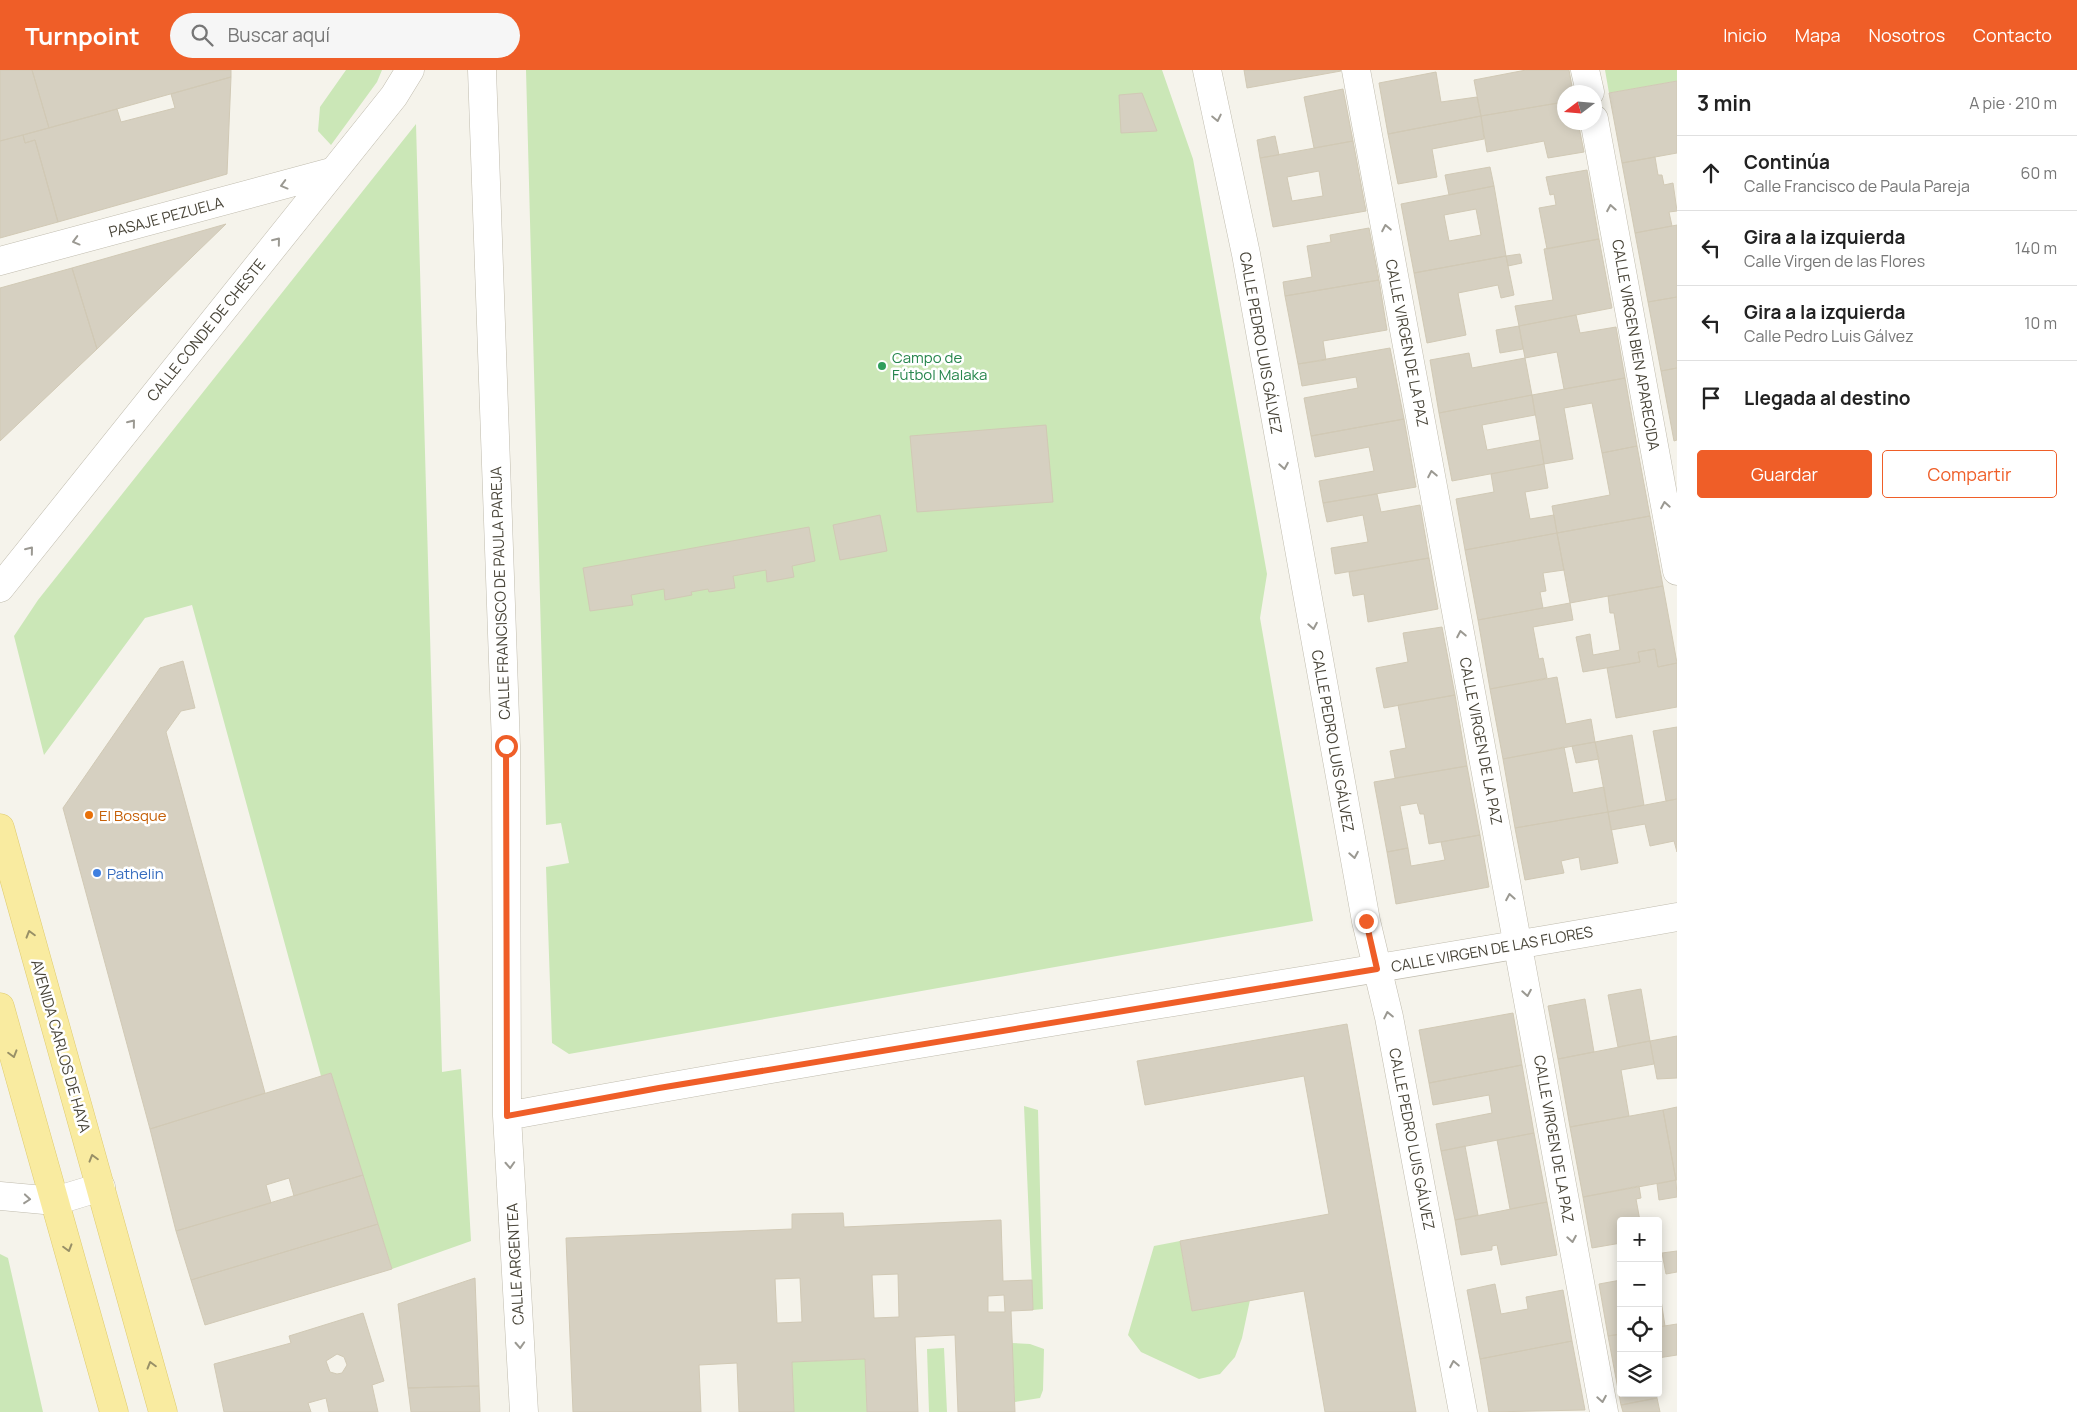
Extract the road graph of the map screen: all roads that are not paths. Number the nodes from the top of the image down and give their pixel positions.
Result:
1 (410, 70) edge
2 (482, 70) edge
3 (1206, 70) edge
4 (1356, 70) edge
5 (1586, 70) edge
6 (1589, 85) edge
7 (1596, 130) edge
8 (331, 172) junction
9 (0, 261) edge
10 (1677, 571) edge
11 (0, 588) edge
12 (0, 828) edge
13 (1677, 917) edge
14 (1519, 945) junction
15 (1377, 969) junction
16 (0, 1007) edge
17 (507, 1116) junction
18 (101, 1188) junction
19 (0, 1196) edge
20 (55, 1201) junction
21 (114, 1412) edge
22 (163, 1412) edge
23 (524, 1412) edge
24 (1463, 1412) edge
25 (1604, 1412) edge

1 - 8 street, CALLE CONDE DE CHESTE
2 - 17 street, CALLE FRANCISCO DE PAULA PAREJA
3 -> 15 street, CALLE PEDRO LUIS GÁLVEZ
14 -> 4 street, CALLE VIRGEN DE LA PAZ
5 - 6 street
10 -> 7 street, CALLE VIRGEN BIEN APARECIDA
8 -> 9 street, PASAJE PEZUELA
11 -> 8 street, CALLE CONDE DE CHESTE
18 -> 12 main road, AVENIDA CARLOS DE HAYA
13 - 14 street, CALLE VIRGEN DE LAS FLORES
14 - 15 street, CALLE VIRGEN DE LAS FLORES
14 -> 25 street, CALLE VIRGEN DE LA PAZ
15 - 17 street, CALLE VIRGEN DE LAS FLORES
24 -> 15 street, CALLE PEDRO LUIS GÁLVEZ
16 -> 20 main road
17 -> 23 street, CALLE ARGENTEA
18 - 20 street
22 -> 18 main road, AVENIDA CARLOS DE HAYA
19 -> 20 street
20 -> 21 main road

